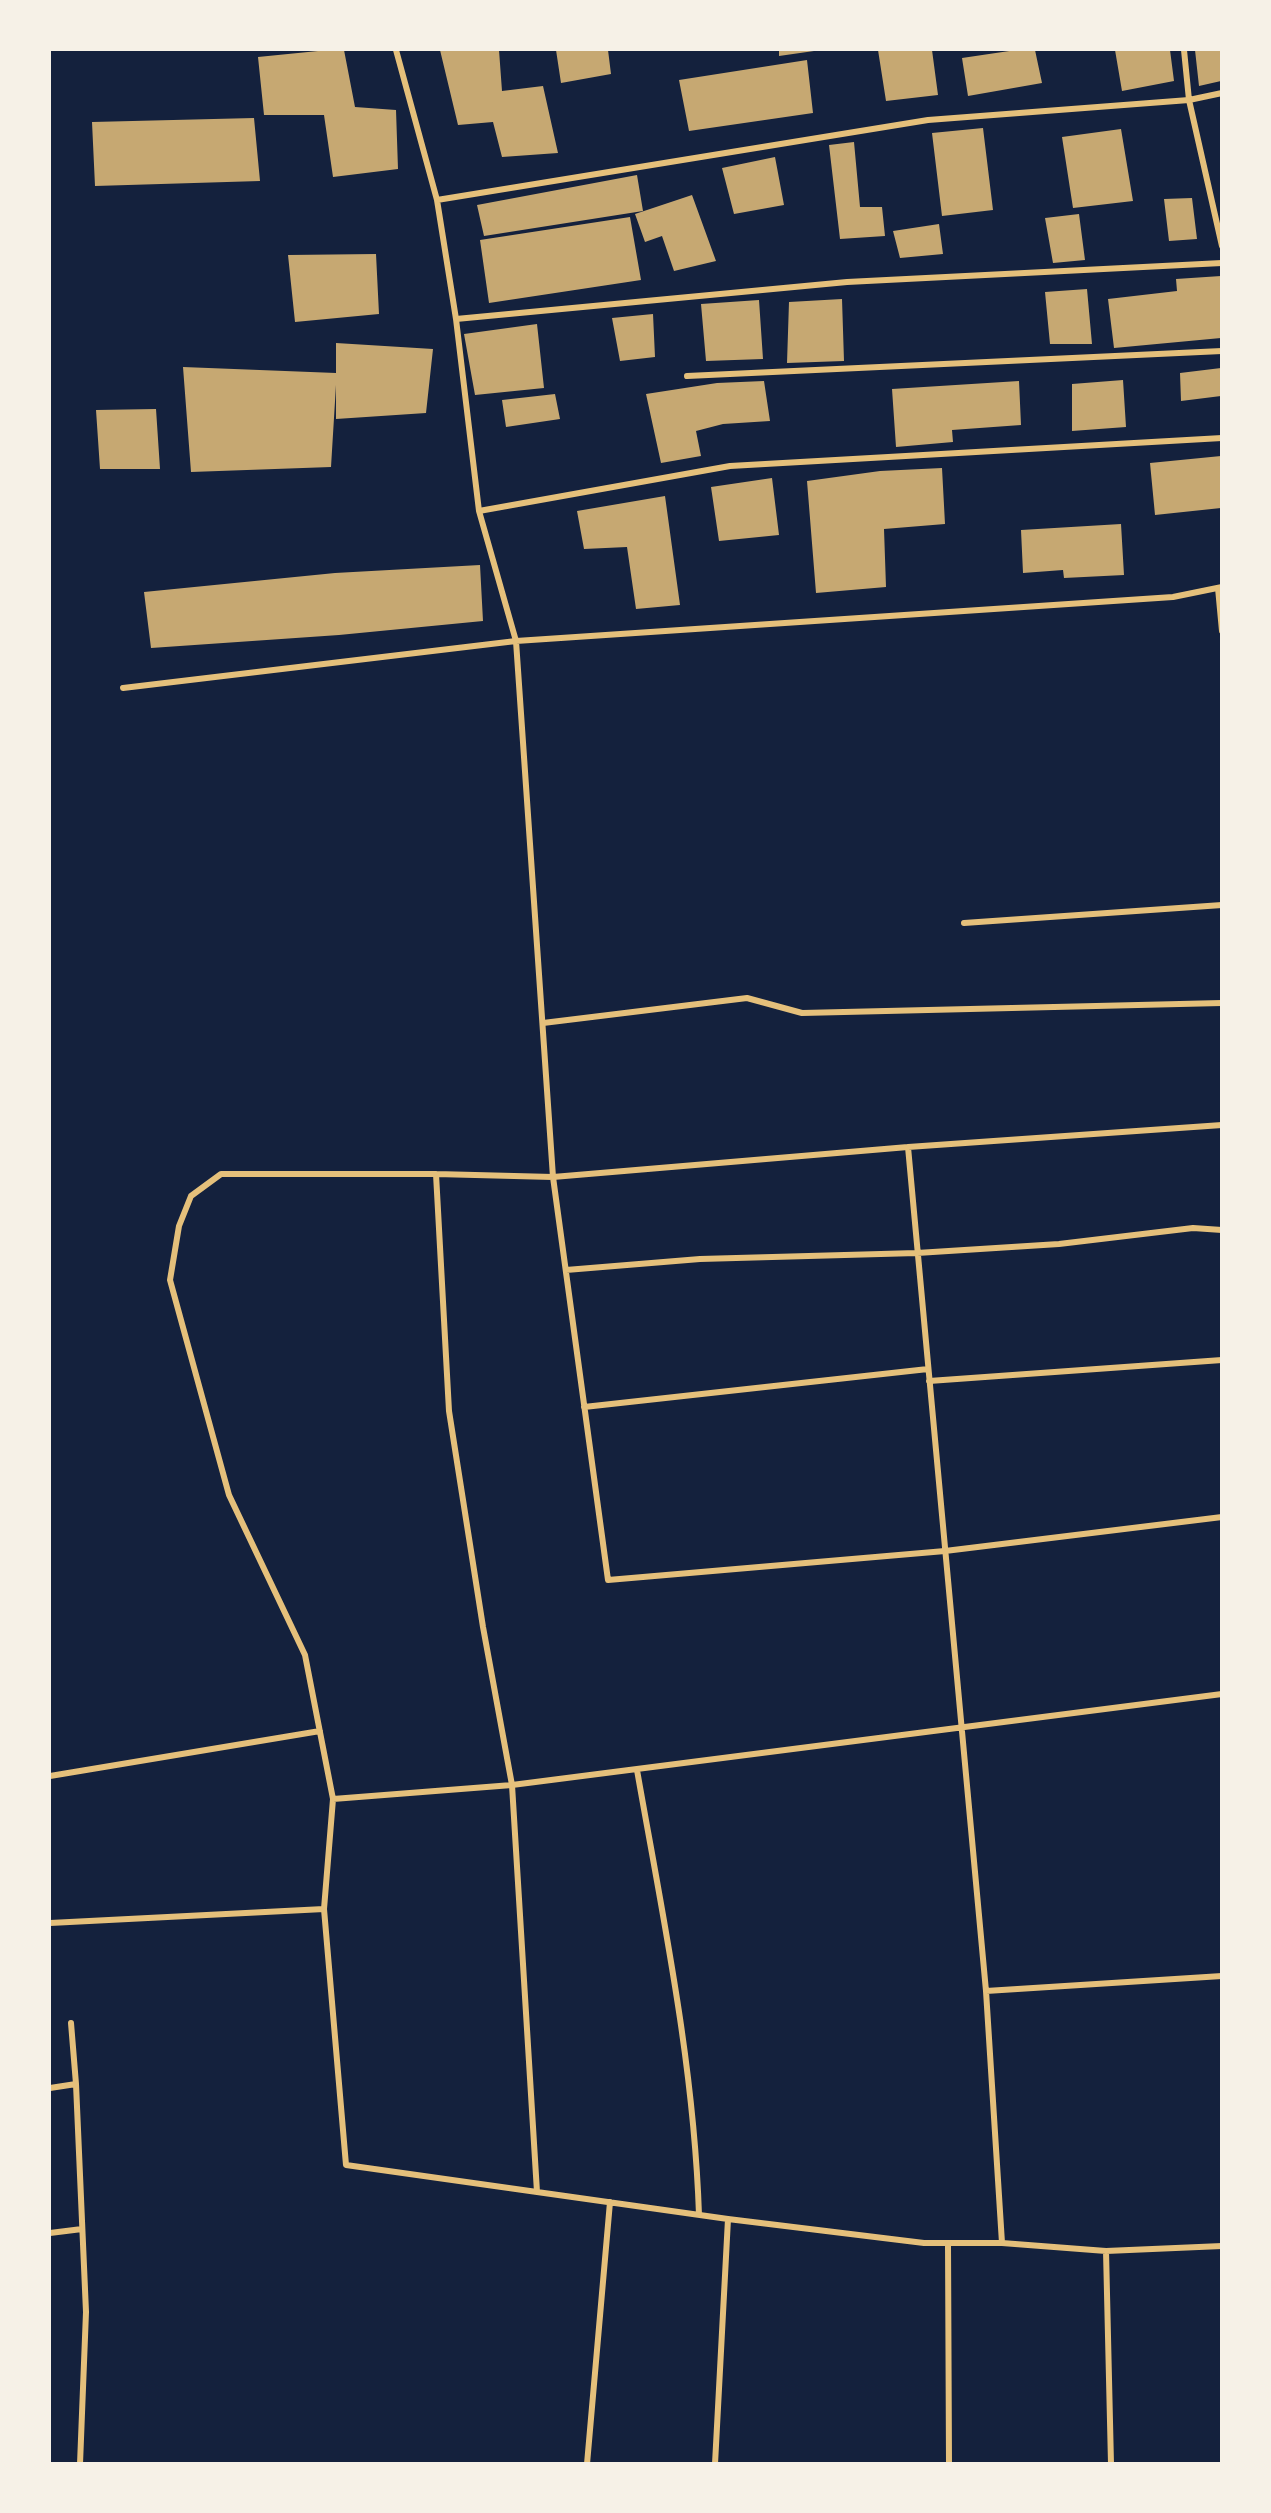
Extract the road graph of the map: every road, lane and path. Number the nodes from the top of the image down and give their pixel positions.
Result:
1 (396, 50) edge
2 (1184, 50) edge
3 (1221, 93) edge
4 (1189, 100) junction
5 (437, 200) junction
6 (1221, 246) edge
7 (1221, 263) edge
8 (456, 319) junction
9 (1221, 351) edge
10 (687, 376) dead end
11 (1221, 438) edge
12 (479, 511) junction
13 (1220, 587) edge
14 (1221, 631) edge
15 (516, 641) junction
16 (123, 688) dead end
17 (1221, 905) edge
18 (964, 923) dead end
19 (1221, 1003) edge
20 (543, 1023) junction
21 (1221, 1125) edge
22 (908, 1147) junction
23 (436, 1174) junction
24 (553, 1177) junction
25 (1221, 1230) edge
26 (917, 1253) junction
27 (566, 1270) junction
28 (1221, 1360) edge
29 (928, 1369) junction
30 (929, 1381) junction
31 (584, 1407) junction
32 (1221, 1517) edge
33 (945, 1551) junction
34 (1221, 1694) edge
35 (961, 1728) junction
36 (320, 1731) junction
37 (637, 1770) junction
38 (50, 1776) edge
39 (512, 1785) junction
40 (333, 1799) junction
41 (324, 1909) junction
42 (50, 1923) edge
43 (1221, 1976) edge
44 (986, 1991) junction
45 (71, 2023) dead end
46 (76, 2084) junction
47 (50, 2088) edge
48 (537, 2192) junction
49 (610, 2202) junction
50 (699, 2215) junction
51 (728, 2219) junction
52 (82, 2229) junction
53 (50, 2233) edge
54 (948, 2243) junction
55 (1002, 2243) junction
56 (1221, 2246) edge
57 (1106, 2251) junction
58 (80, 2463) edge
59 (588, 2463) edge
60 (715, 2463) edge
61 (950, 2463) edge
62 (1111, 2463) edge

1 - 5 street
2 - 4 street
3 - 4 street
4 - 5 street
4 - 6 street
5 - 8 street
7 - 8 street
8 - 12 street
9 - 10 street
11 - 12 street
12 - 15 street
13 - 14 street
13 - 15 street
15 - 16 street
15 - 20 street
17 - 18 street
19 - 20 street
20 - 24 street
21 - 22 street
22 - 24 street
22 - 26 street
23 - 24 street
23 - 36 street
23 - 39 street
24 - 27 street
25 - 26 street
26 - 27 street
26 - 29 street
27 - 31 street
28 - 30 street
29 - 30 street
29 - 31 street
30 - 33 street
31 - 33 street
32 - 33 street
33 - 35 street
34 - 35 street
35 - 37 street
35 - 44 street
36 - 38 street
36 - 40 street
37 - 39 street
37 - 50 street
39 - 40 street
39 - 48 street
40 - 41 street
41 - 42 street
41 - 48 street
43 - 44 street
44 - 55 street
45 - 46 street
46 - 47 street
46 - 52 street
48 - 49 street
49 - 50 street
49 - 59 street
50 - 51 street
51 - 54 street
51 - 60 street
52 - 53 street
52 - 58 street
54 - 55 street
54 - 61 street
55 - 57 street
56 - 57 street
57 - 62 street

